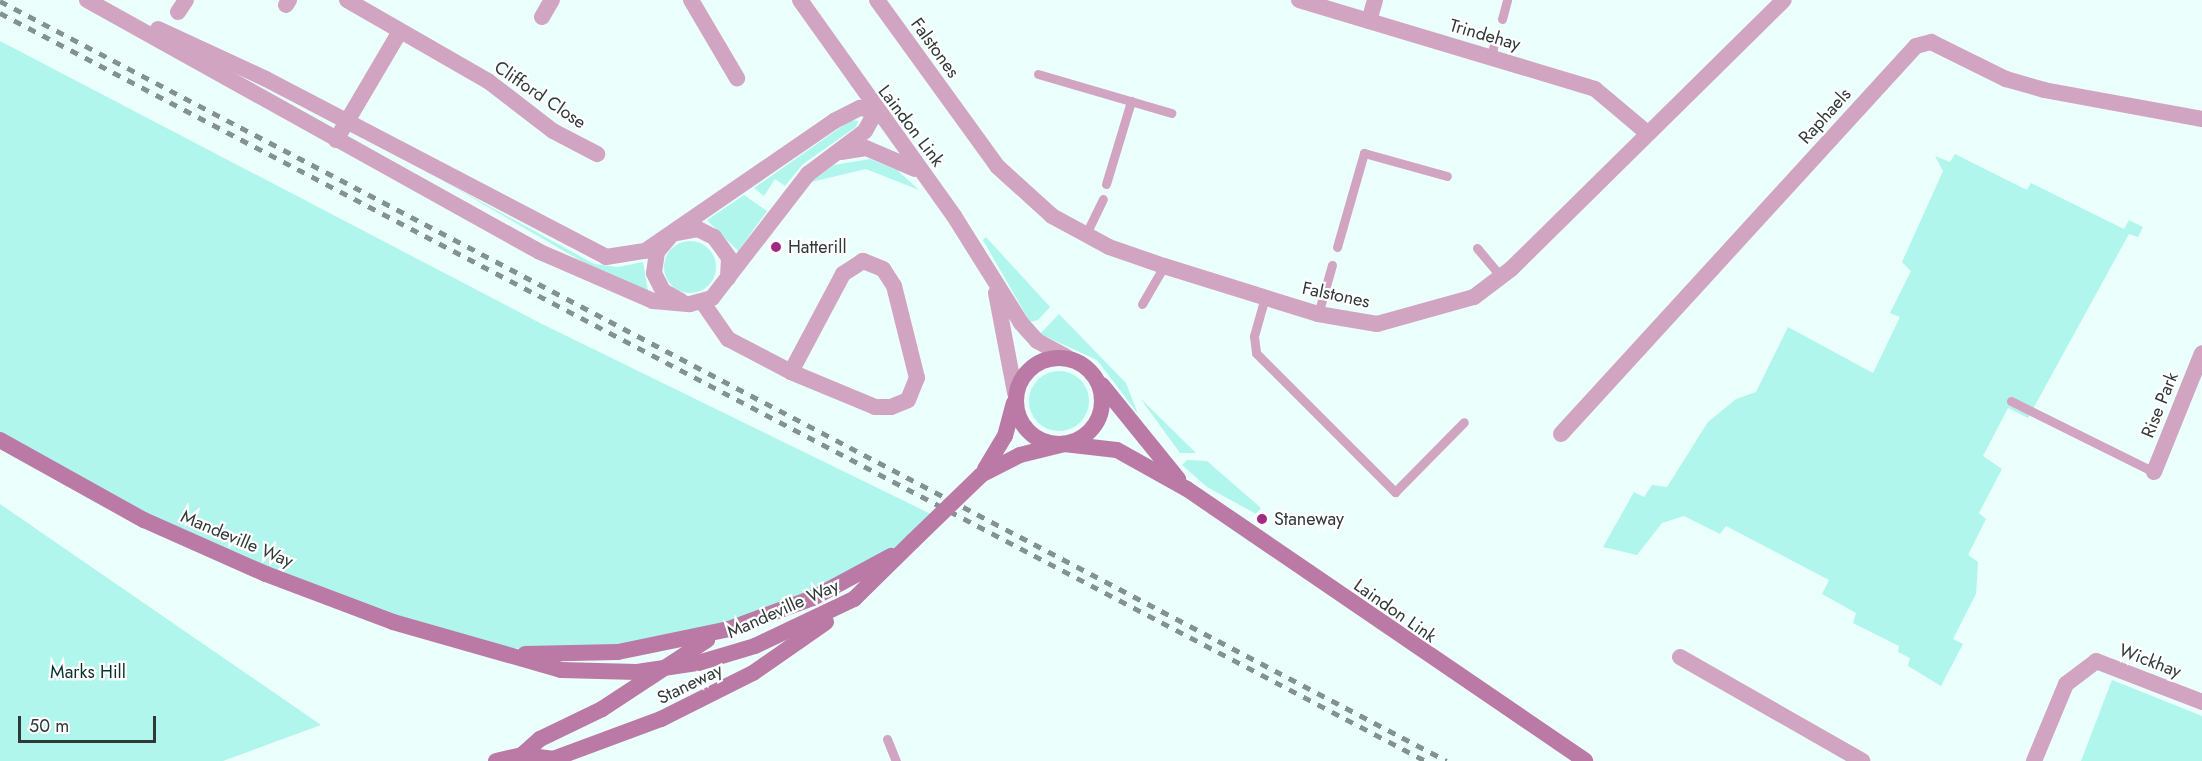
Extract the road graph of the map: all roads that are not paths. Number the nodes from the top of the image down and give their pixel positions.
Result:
1 (87, 0) edge
2 (93, 0) edge
3 (347, 0) edge
4 (552, 0) edge
5 (691, 0) edge
6 (800, 0) edge
7 (877, 0) edge
8 (1299, 0) edge
9 (1375, 0) edge
10 (1507, 0) edge
11 (1784, 0) edge
12 (542, 17) dead end
13 (1502, 19) dead end
14 (1369, 21) junction
15 (399, 33) junction
16 (1496, 40) dead end
17 (1491, 57) junction
18 (844, 69) junction
19 (1038, 74) dead end
20 (737, 78) dead end
21 (1131, 102) junction
22 (876, 111) junction
23 (1171, 113) dead end
24 (2202, 119) edge
25 (346, 121) junction
26 (834, 121) junction
27 (1646, 132) junction
28 (336, 140) junction
29 (597, 154) dead end
30 (824, 160) junction
31 (1447, 176) dead end
32 (930, 183) junction
33 (1106, 184) dead end
34 (1102, 199) dead end
35 (672, 234) junction
36 (1085, 236) junction
37 (1337, 247) dead end
38 (1477, 248) dead end
39 (1332, 265) dead end
40 (1164, 266) junction
41 (991, 275) junction
42 (1501, 277) junction
43 (728, 279) junction
44 (1265, 297) junction
45 (696, 304) junction
46 (1142, 304) dead end
47 (1318, 314) junction
48 (2202, 353) edge
49 (1067, 357) junction
50 (791, 372) junction
51 (1094, 376) junction
52 (1015, 397) junction
53 (2011, 401) dead end
54 (1464, 422) dead end
55 (1561, 434) dead end
56 (0, 440) edge
57 (1064, 444) junction
58 (2154, 472) joint
59 (981, 475) junction
60 (1187, 489) junction
61 (913, 541) junction
62 (854, 599) junction
63 (729, 629) junction
64 (471, 647) junction
65 (1680, 657) dead end
66 (665, 668) junction
67 (2202, 702) edge
68 (887, 739) dead end
69 (523, 758) edge
70 (496, 761) edge
71 (896, 761) edge
72 (1585, 761) edge
73 (1862, 761) edge
74 (2034, 761) edge

1 - 28 street
2 - 25 street
3 - 15 street, Clifford Close
4 - 12 street
5 - 20 street
6 - 18 street, Laindon Link
7 - 36 street, Falstones
8 - 14 street, Trindehay
9 - 14 street
10 - 13 lane
11 - 27 street, Falstones
14 - 17 street, Trindehay
15 - 25 street
15 - 29 street, Clifford Close
16 - 17 lane
17 - 27 street, Trindehay
18 - 22 street, Laindon Link
18 - 26 street
19 - 21 lane
21 - 23 lane
21 - 33 lane
22 - 26 street
22 - 30 street
22 - 32 street, Laindon Link
24 - 55 street, Raphaels
25 - 28 street
25 - 35 street
26 - 35 street
27 - 42 street, Falstones
28 - 45 street
30 - 32 street
30 - 43 street
31 - 37 lane
32 - 41 street, Laindon Link
34 - 36 lane
35 - 43 street
35 - 45 street
36 - 40 street, Falstones
38 - 42 lane
39 - 47 lane
40 - 44 street, Falstones
40 - 46 lane
41 - 49 street, Laindon Link
41 - 52 street, Laindon Link
42 - 47 street, Falstones
43 - 45 street
44 - 47 street, Falstones
44 - 54 lane
45 - 50 street
48 - 58 street, Rise Park
49 - 51 main road
49 - 52 main road
50 - 50 street
51 - 57 main road
51 - 60 main road, Laindon Link
52 - 57 main road
52 - 59 main road, Mandeville Way
53 - 58 lane
56 - 64 main road, Mandeville Way
57 - 59 main road, Mandeville Way
57 - 60 main road, Laindon Link
59 - 61 main road, Mandeville Way, bridge
60 - 72 main road, Laindon Link
61 - 62 main road, Mandeville Way
61 - 63 main road, Mandeville Way
62 - 66 main road, Mandeville Way
62 - 69 main road, Staneway
63 - 64 main road, Mandeville Way
63 - 66 main road, Staneway
64 - 66 main road, Mandeville Way
65 - 73 street
66 - 69 main road, Staneway
67 - 74 street, Wickhay
68 - 71 lane
69 - 70 main road, Staneway

